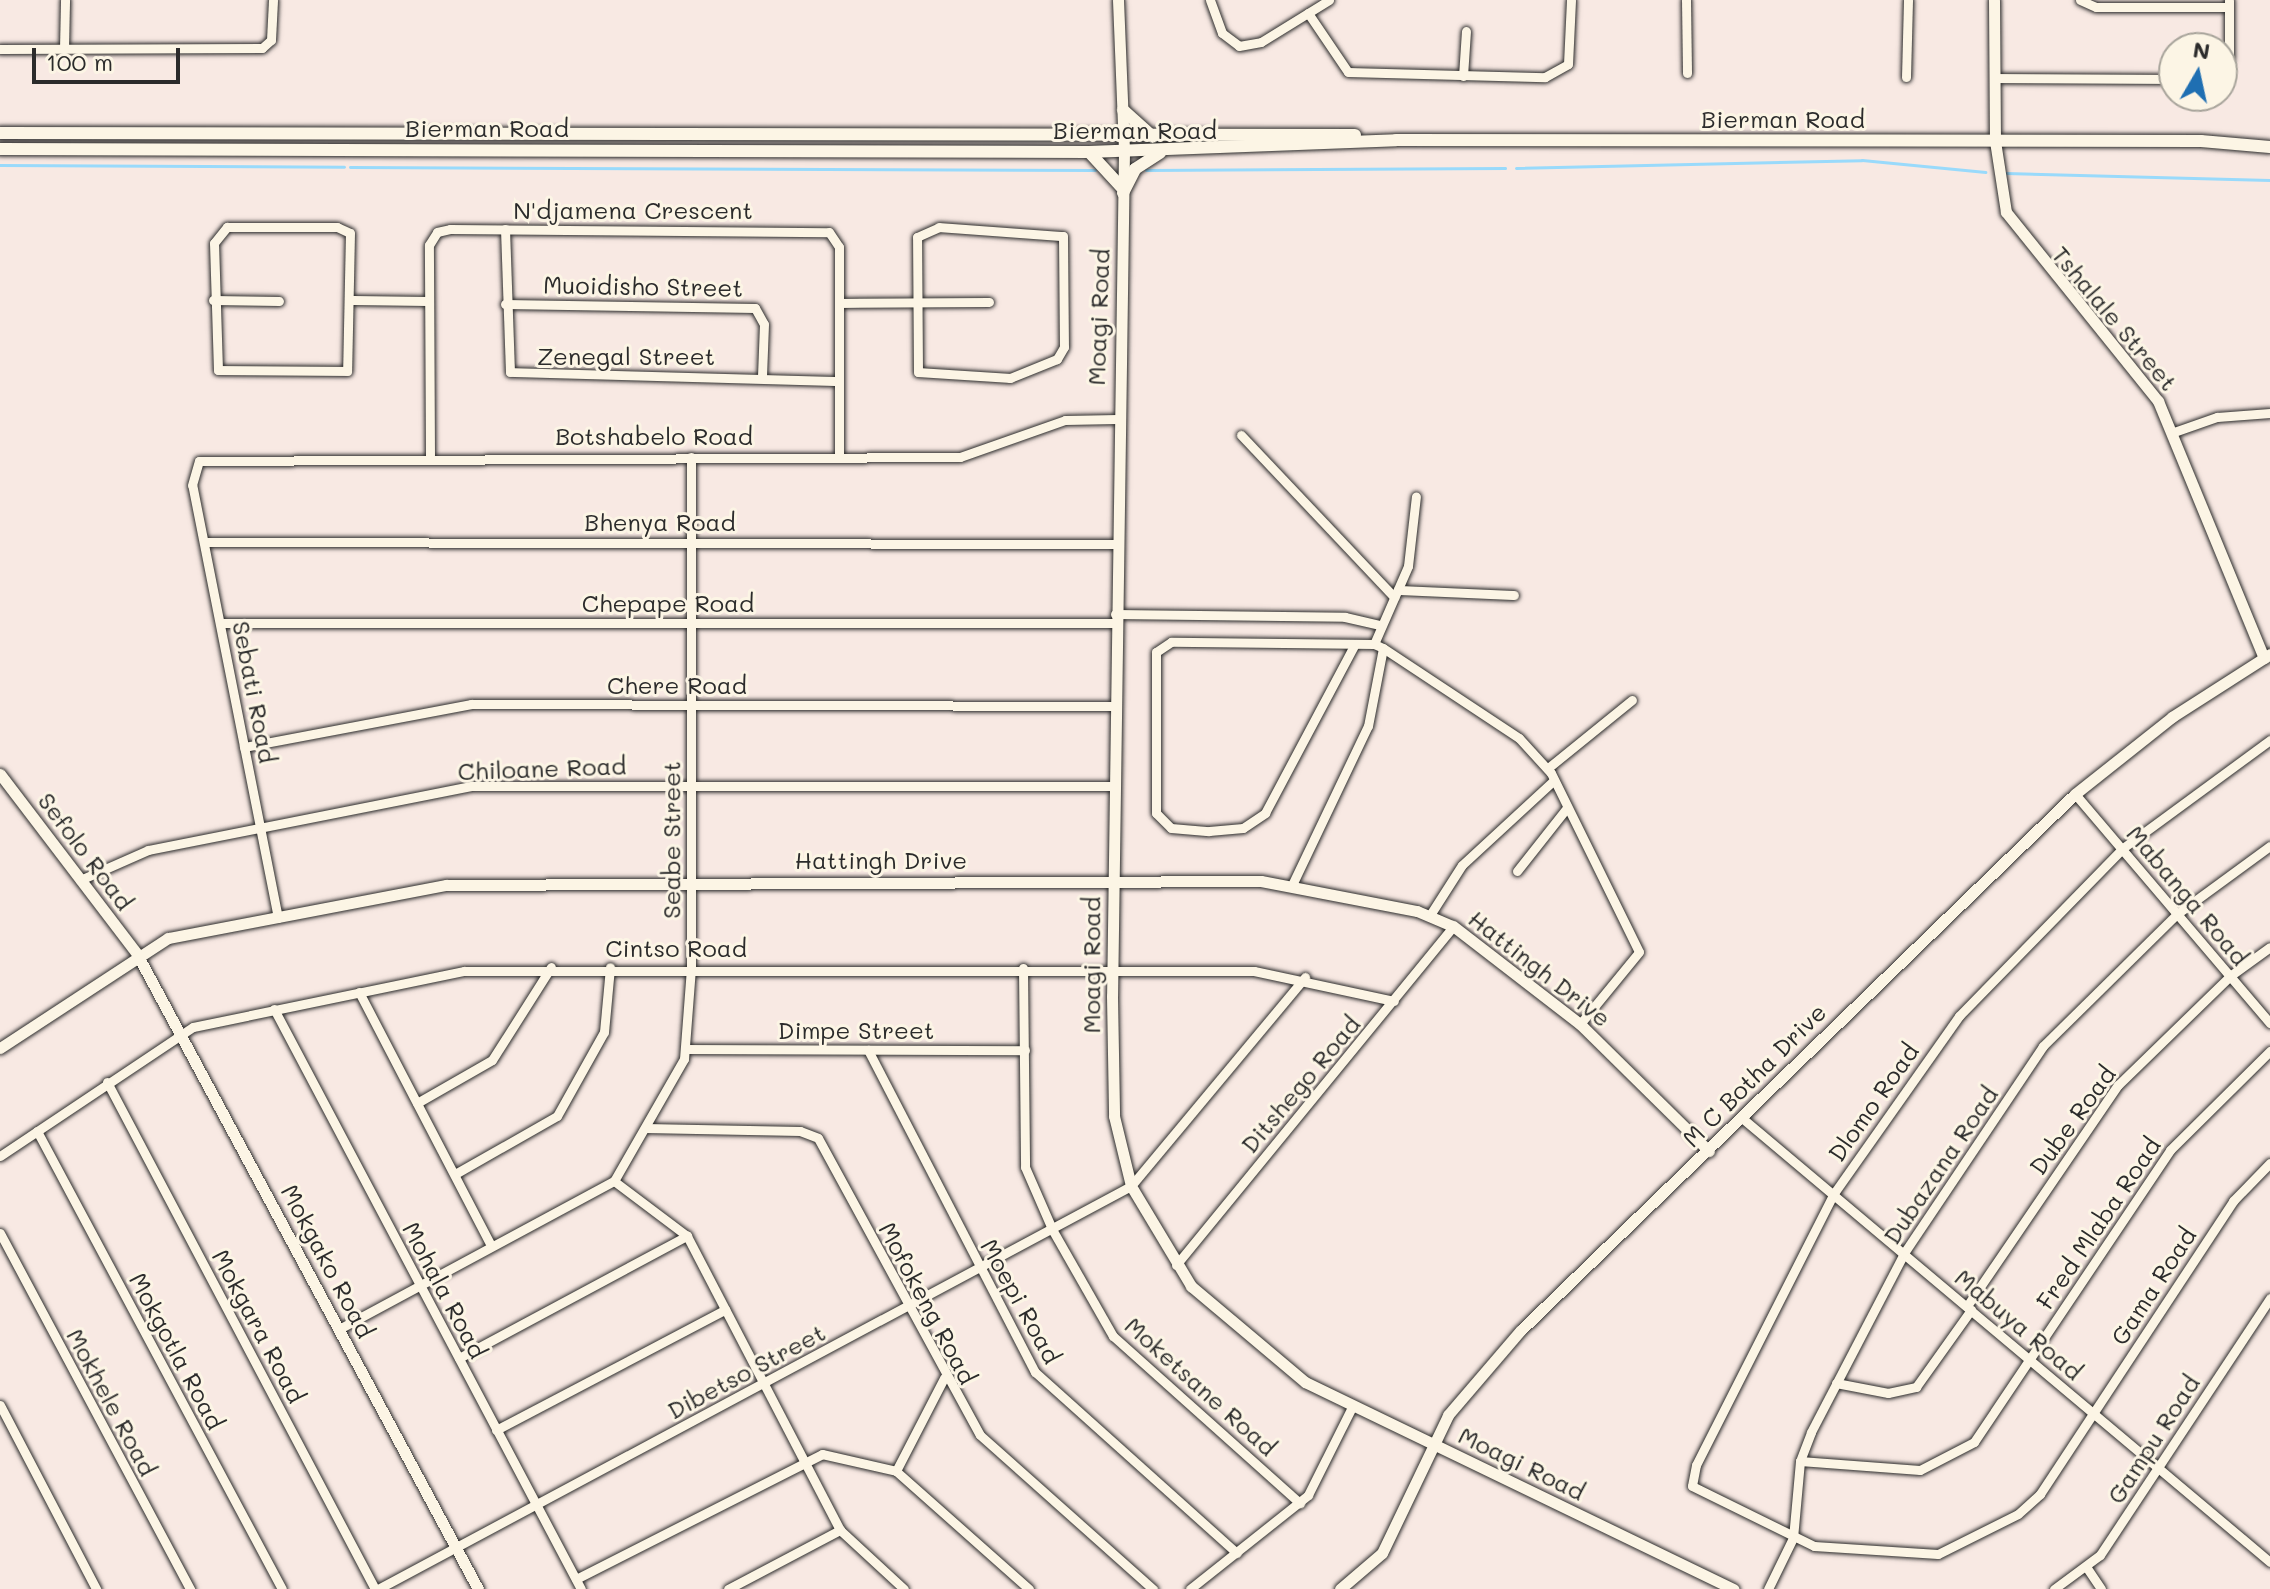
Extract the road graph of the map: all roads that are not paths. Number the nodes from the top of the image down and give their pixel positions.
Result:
1 (65, 0) edge
2 (273, 0) edge
3 (1118, 0) edge
4 (1210, 0) edge
5 (1329, 0) edge
6 (1571, 0) edge
7 (1686, 0) edge
8 (1908, 0) edge
9 (1994, 0) edge
10 (2080, 0) edge
11 (2152, 4) edge
12 (2228, 4) edge
13 (1308, 13) junction
14 (1466, 31) dead end
15 (2229, 32) edge
16 (0, 49) edge
17 (64, 49) junction
18 (1687, 73) dead end
19 (1463, 76) junction
20 (1906, 77) dead end
21 (1994, 78) junction
22 (2158, 79) edge
23 (1123, 110) junction
24 (0, 133) edge
25 (1124, 136) junction
26 (1153, 137) junction
27 (1995, 138) junction
28 (2270, 144) edge
29 (0, 149) edge
30 (1089, 152) junction
31 (1124, 152) junction
32 (1163, 152) junction
33 (1123, 191) junction
34 (505, 229) junction
35 (213, 300) junction
36 (353, 300) junction
37 (279, 301) dead end
38 (427, 301) junction
39 (989, 302) dead end
40 (839, 303) junction
41 (916, 303) junction
42 (505, 304) junction
43 (762, 377) junction
44 (839, 381) junction
45 (2270, 413) edge
46 (1117, 419) junction
47 (2174, 432) junction
48 (1241, 435) dead end
49 (430, 455) junction
50 (839, 455) junction
51 (691, 457) junction
52 (192, 473) joint
53 (1416, 496) dead end
54 (205, 542) junction
55 (692, 542) junction
56 (1115, 544) junction
57 (1396, 593) junction
58 (1514, 595) dead end
59 (1115, 618) junction
60 (222, 623) junction
61 (691, 623) junction
62 (1379, 625) junction
63 (1355, 644) junction
64 (1378, 646) junction
65 (2267, 656) edge
66 (1632, 700) dead end
67 (690, 705) junction
68 (1115, 706) junction
69 (2270, 740) edge
70 (244, 747) junction
71 (1548, 768) junction
72 (0, 774) edge
73 (1554, 780) junction
74 (691, 785) junction
75 (1114, 786) junction
76 (2075, 794) junction
77 (1566, 809) junction
78 (260, 827) junction
79 (2270, 846) edge
80 (2123, 848) junction
81 (1517, 871) dead end
82 (80, 880) junction
83 (690, 881) junction
84 (1113, 881) junction
85 (1292, 885) junction
86 (2177, 914) junction
87 (1430, 915) junction
88 (278, 918) junction
89 (1453, 926) junction
90 (2270, 947) edge
91 (137, 954) junction
92 (551, 967) junction
93 (610, 967) junction
94 (1023, 968) junction
95 (1113, 968) junction
96 (691, 969) junction
97 (2230, 976) junction
98 (1305, 977) junction
99 (359, 992) junction
100 (1394, 1001) junction
101 (274, 1009) junction
102 (2270, 1023) edge
103 (1580, 1024) junction
104 (180, 1033) junction
105 (0, 1048) edge
106 (688, 1049) junction
107 (868, 1050) junction
108 (1025, 1050) junction
109 (2270, 1051) edge
110 (107, 1082) junction
111 (417, 1103) junction
112 (1742, 1118) junction
113 (645, 1128) junction
114 (37, 1131) junction
115 (1709, 1151) junction
116 (0, 1156) edge
117 (2270, 1163) edge
118 (455, 1174) junction
119 (614, 1181) junction
120 (1131, 1186) junction
121 (1834, 1193) junction
122 (1053, 1231) junction
123 (0, 1233) edge
124 (687, 1236) junction
125 (491, 1246) junction
126 (1904, 1253) junction
127 (1176, 1265) junction
128 (980, 1270) junction
129 (419, 1285) junction
130 (2270, 1298) edge
131 (906, 1307) junction
132 (1969, 1308) junction
133 (725, 1310) junction
134 (339, 1329) junction
135 (459, 1358) junction
136 (2031, 1360) junction
137 (944, 1378) junction
138 (1836, 1383) junction
139 (764, 1386) junction
140 (0, 1405) edge
141 (1352, 1407) junction
142 (2093, 1412) junction
143 (496, 1430) junction
144 (1434, 1444) junction
145 (803, 1459) junction
146 (1800, 1461) junction
147 (2158, 1468) junction
148 (896, 1471) junction
149 (535, 1503) junction
150 (1300, 1503) junction
151 (840, 1530) junction
152 (1793, 1538) junction
153 (457, 1548) junction
154 (1237, 1553) junction
155 (2270, 1562) edge
156 (2087, 1568) junction
157 (576, 1579) junction
158 (96, 1589) edge
159 (190, 1589) edge
160 (282, 1589) edge
161 (376, 1589) edge
162 (478, 1589) edge
163 (581, 1589) edge
164 (728, 1589) edge
165 (904, 1589) edge
166 (1029, 1589) edge
167 (1153, 1589) edge
168 (1190, 1589) edge
169 (1340, 1589) edge
170 (1734, 1589) edge
171 (1768, 1589) edge
172 (2054, 1589) edge
173 (2101, 1589) edge

1 - 17 street
2 - 17 street
3 - 23 street, Moagi Road
4 - 13 street
5 - 13 street
6 - 19 street
7 - 18 street
8 - 20 street
9 - 21 street, Tshalale Street
10 - 11 street
11 - 12 street
12 - 15 street
13 - 19 street
14 - 19 street
16 - 17 street
21 - 22 street
21 - 27 street, Tshalale Street
23 - 25 street, Moagi Road
23 - 26 main road
24 - 25 main road, Bierman Road
25 - 26 main road, Bierman Road
25 - 31 street, Moagi Road
26 - 27 main road, Bierman Road
27 - 28 main road, Bierman Road
27 - 32 main road, Bierman Road
27 - 47 street, Tshalale Street
29 - 30 main road, Bierman Road
30 - 31 main road, Bierman Road
30 - 33 main road
31 - 32 main road, Bierman Road
31 - 33 street, Moagi Road
32 - 33 main road
33 - 46 street, Moagi Road
34 - 38 street, N'djamena Crescent
34 - 40 street, N'djamena Crescent
34 - 42 street, Zenegal Street
35 - 36 street
35 - 36 street
35 - 37 street
36 - 38 street
38 - 49 street, N'djamena Crescent
39 - 41 street
40 - 41 street
40 - 44 street, N'djamena Crescent
41 - 41 street
42 - 43 street, Zenegal Street
42 - 43 street, Muoidisho Street
43 - 44 street, Zenegal Street
44 - 50 street, N'djamena Crescent
45 - 47 street
46 - 50 street, Botshabelo Road
46 - 56 street, Moagi Road
47 - 65 street, Tshalale Street
48 - 57 street
49 - 51 street, Botshabelo Road
49 - 52 street, Botshabelo Road
50 - 51 street, Botshabelo Road
51 - 55 street, Seabe Street
52 - 54 street, Sebati Road
53 - 57 street
54 - 55 street, Bhenya Road
54 - 60 street, Sebati Road
55 - 56 street, Bhenya Road
55 - 61 street, Seabe Street
56 - 59 street, Moagi Road
57 - 58 street
57 - 62 street
59 - 61 street, Chepape Road
59 - 62 street, Chepape Road
59 - 68 street, Moagi Road
60 - 61 street, Chepape Road
60 - 70 street, Sebati Road
61 - 67 street, Seabe Street
62 - 64 street
63 - 63 street
63 - 64 street
64 - 71 street
64 - 85 street
65 - 76 street, M C Botha Drive
66 - 71 street
67 - 68 street, Chere Road
67 - 70 street, Chere Road
67 - 74 street, Seabe Street
68 - 75 street, Moagi Road
69 - 80 street, Dlomo Road
70 - 78 street, Sebati Road
71 - 73 street
72 - 82 street, Sefolo Road
73 - 77 street
73 - 87 street
74 - 75 street, Chiloane Road
74 - 78 street, Chiloane Road
74 - 83 street, Seabe Street
75 - 84 street, Moagi Road
76 - 80 street, Mabanga Road
76 - 112 street, M C Botha Drive
77 - 81 street
77 - 103 street
78 - 82 street, Chiloane Road
78 - 88 street, Sebati Road
79 - 86 street, Dubazana Road
80 - 86 street, Mabanga Road
80 - 121 street, Dlomo Road
82 - 91 street, Sefolo Road
83 - 84 street, Hattingh Drive
83 - 88 street, Hattingh Drive
83 - 96 street, Seabe Street
84 - 85 street, Hattingh Drive
84 - 95 street, Moagi Road
85 - 87 street, Hattingh Drive
86 - 97 street, Mabanga Road
86 - 126 street, Dubazana Road
87 - 89 street, Hattingh Drive
88 - 91 street, Hattingh Drive
89 - 100 street, Ditshego Road
89 - 103 street, Hattingh Drive
90 - 97 street, Dube Road
91 - 104 street, Mokgako Road
91 - 105 street, Hattingh Drive
92 - 93 street, Cintso Road
92 - 99 street, Cintso Road
92 - 111 street
93 - 96 street, Cintso Road
93 - 118 street
94 - 95 street, Cintso Road
94 - 96 street, Cintso Road
94 - 108 street, Moketsane Road
95 - 98 street, Cintso Road
95 - 120 street, Moagi Road
96 - 106 street, Seabe Street
97 - 102 street, Mabanga Road
97 - 132 street, Dube Road
98 - 100 street, Cintso Road
98 - 120 street
99 - 101 street, Cintso Road
99 - 111 street
100 - 127 street, Ditshego Road
101 - 104 street, Cintso Road
101 - 129 street, Mohala Road
103 - 115 street, Hattingh Drive
104 - 110 street, Cintso Road
104 - 134 street, Mokgako Road
106 - 107 street, Dimpe Street
106 - 113 street, Seabe Street
107 - 108 street, Dimpe Street
107 - 128 street, Moepi Road
108 - 122 street, Moketsane Road
109 - 136 street, Fred Mlaba Road
110 - 114 street, Cintso Road
110 - 161 street, Mokgara Road
111 - 118 street
112 - 115 street, M C Botha Drive
112 - 121 street, Mabuya Road
113 - 119 street, Seabe Street
113 - 131 street, Mofokeng Road
114 - 116 street, Cintso Road
114 - 160 street, Mokgotla Road
115 - 144 street, M C Botha Drive
117 - 142 street, Gama Road
118 - 125 street
119 - 124 street
119 - 125 street
120 - 122 street, Dibetso Street
120 - 127 street, Moagi Road
121 - 126 street, Mabuya Road
121 - 152 street, Dlomo Road
122 - 128 street, Dibetso Street
122 - 150 street, Moketsane Road
123 - 159 street, Mokhele Road
124 - 133 street
124 - 135 street
125 - 129 street
126 - 132 street, Mabuya Road
126 - 138 street, Dubazana Road
127 - 141 street, Moagi Road
128 - 131 street, Dibetso Street
128 - 154 street, Moepi Road
129 - 134 street
129 - 135 street, Mohala Road
130 - 147 street, Gampu Road
131 - 137 street, Mofokeng Road
131 - 139 street, Dibetso Street
132 - 136 street, Mabuya Road
132 - 138 street, Dube Road
133 - 139 street
133 - 143 street
134 - 153 street, Mokgako Road
135 - 143 street, Mohala Road
136 - 142 street, Mabuya Road
136 - 146 street, Fred Mlaba Road
137 - 148 street
137 - 167 street, Mofokeng Road
138 - 146 street, Dubazana Road
139 - 145 street
139 - 149 street, Dibetso Street
140 - 158 street
141 - 144 street, Moagi Road
141 - 150 street
142 - 147 street, Mabuya Road
142 - 152 street, Gama Road
143 - 149 street, Mohala Road
144 - 169 street, M C Botha Drive
144 - 170 street, Moagi Road
145 - 148 street
145 - 151 street
145 - 157 street
146 - 152 street, Dubazana Road
147 - 155 street, Mabuya Road
147 - 156 street, Gampu Road
148 - 166 street
149 - 153 street, Dibetso Street
149 - 157 street, Mohala Road
150 - 154 street
151 - 164 street
151 - 165 street
152 - 171 street, Dubazana Road
153 - 161 street, Dibetso Street
153 - 162 street, Mokgako Road
154 - 168 street
156 - 172 street, Gampu Road
156 - 173 street
157 - 163 street, Mohala Road

